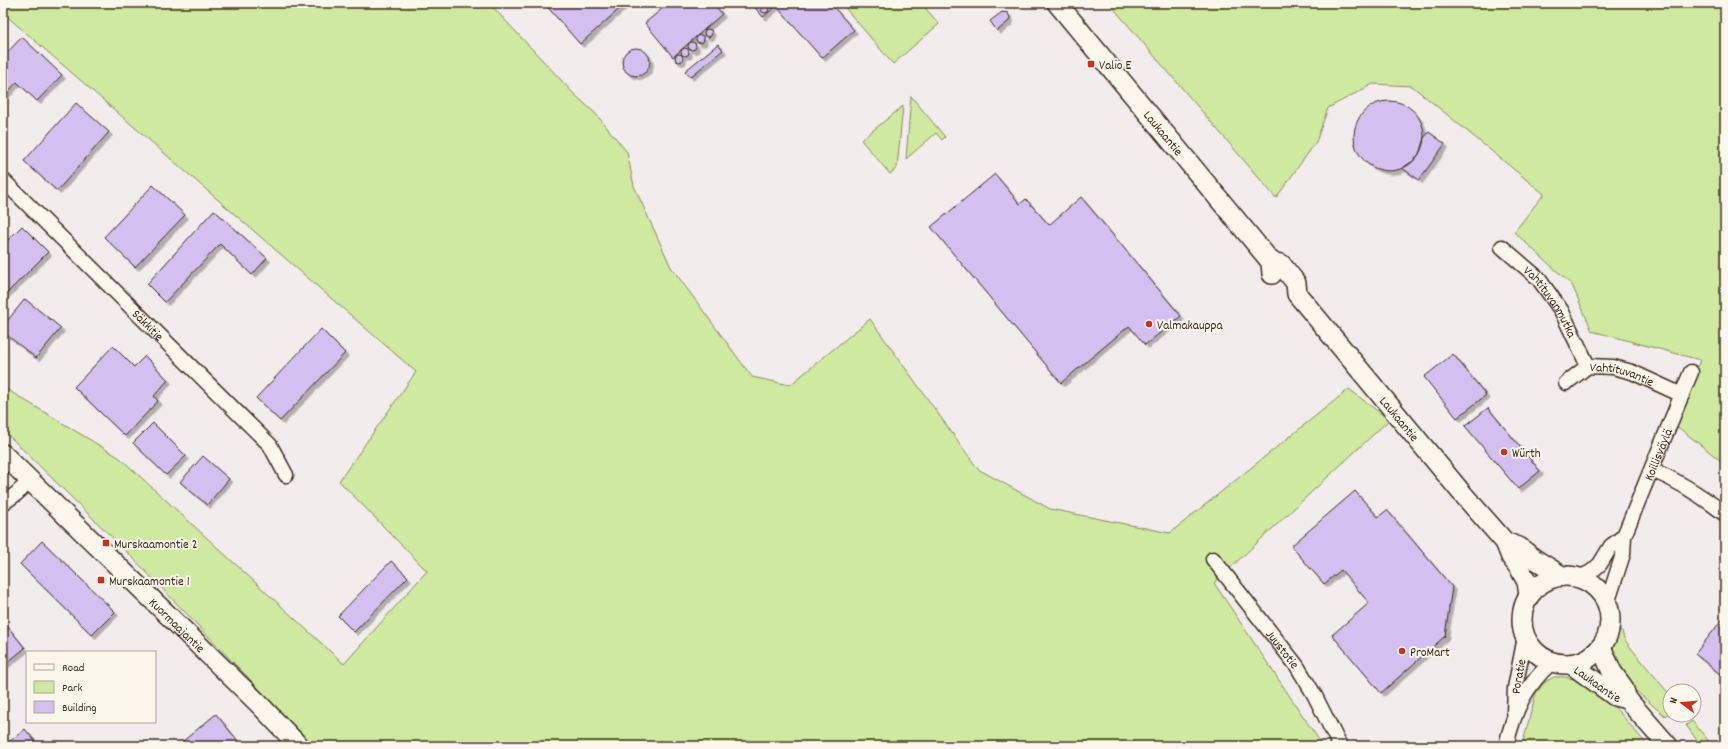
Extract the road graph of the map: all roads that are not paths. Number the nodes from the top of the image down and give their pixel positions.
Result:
1 (1057, 3) edge
2 (3, 180) edge
3 (1502, 247) dead end
4 (1588, 366) junction
5 (1691, 372) dead end
6 (1566, 383) dead end
7 (1682, 395) junction
8 (3, 454) edge
9 (1652, 470) junction
10 (286, 475) dead end
11 (30, 481) junction
12 (3, 502) edge
13 (1725, 514) edge
14 (1624, 536) junction
15 (1505, 542) junction
16 (1213, 559) dead end
17 (1571, 577) junction
18 (1529, 595) junction
19 (1607, 604) junction
20 (1525, 637) junction
21 (1601, 647) junction
22 (1561, 663) junction
23 (1627, 699) junction
24 (1514, 716) junction
25 (299, 746) edge
26 (1340, 746) edge
27 (1506, 746) edge
28 (1668, 746) edge

1 - 15 main road, Laukaantie
2 - 10 street, Säkkitie
3 - 4 street, Vahtituvanmutka
4 - 6 street, Vahtituvantie
4 - 7 street, Vahtituvantie
5 - 7 street, Koillisväylä
7 - 9 street, Koillisväylä
8 - 11 main road, Kuormaajantie
9 - 13 street
9 - 14 street, Koillisväylä
11 - 12 street
11 - 25 main road, Kuormaajantie
14 - 17 street, Koillisväylä
14 - 19 street, Koillisväylä
15 - 17 main road, Laukaantie
15 - 18 main road, Laukaantie
16 - 26 street, Juustotie
17 - 18 main road
17 - 19 main road
18 - 20 main road
19 - 21 main road
20 - 22 main road
20 - 24 street, Poratie
21 - 22 main road
21 - 23 main road, Laukaantie
22 - 23 main road, Laukaantie
22 - 24 street, Poratie
23 - 28 main road, Laukaantie
24 - 27 street, Poratie

